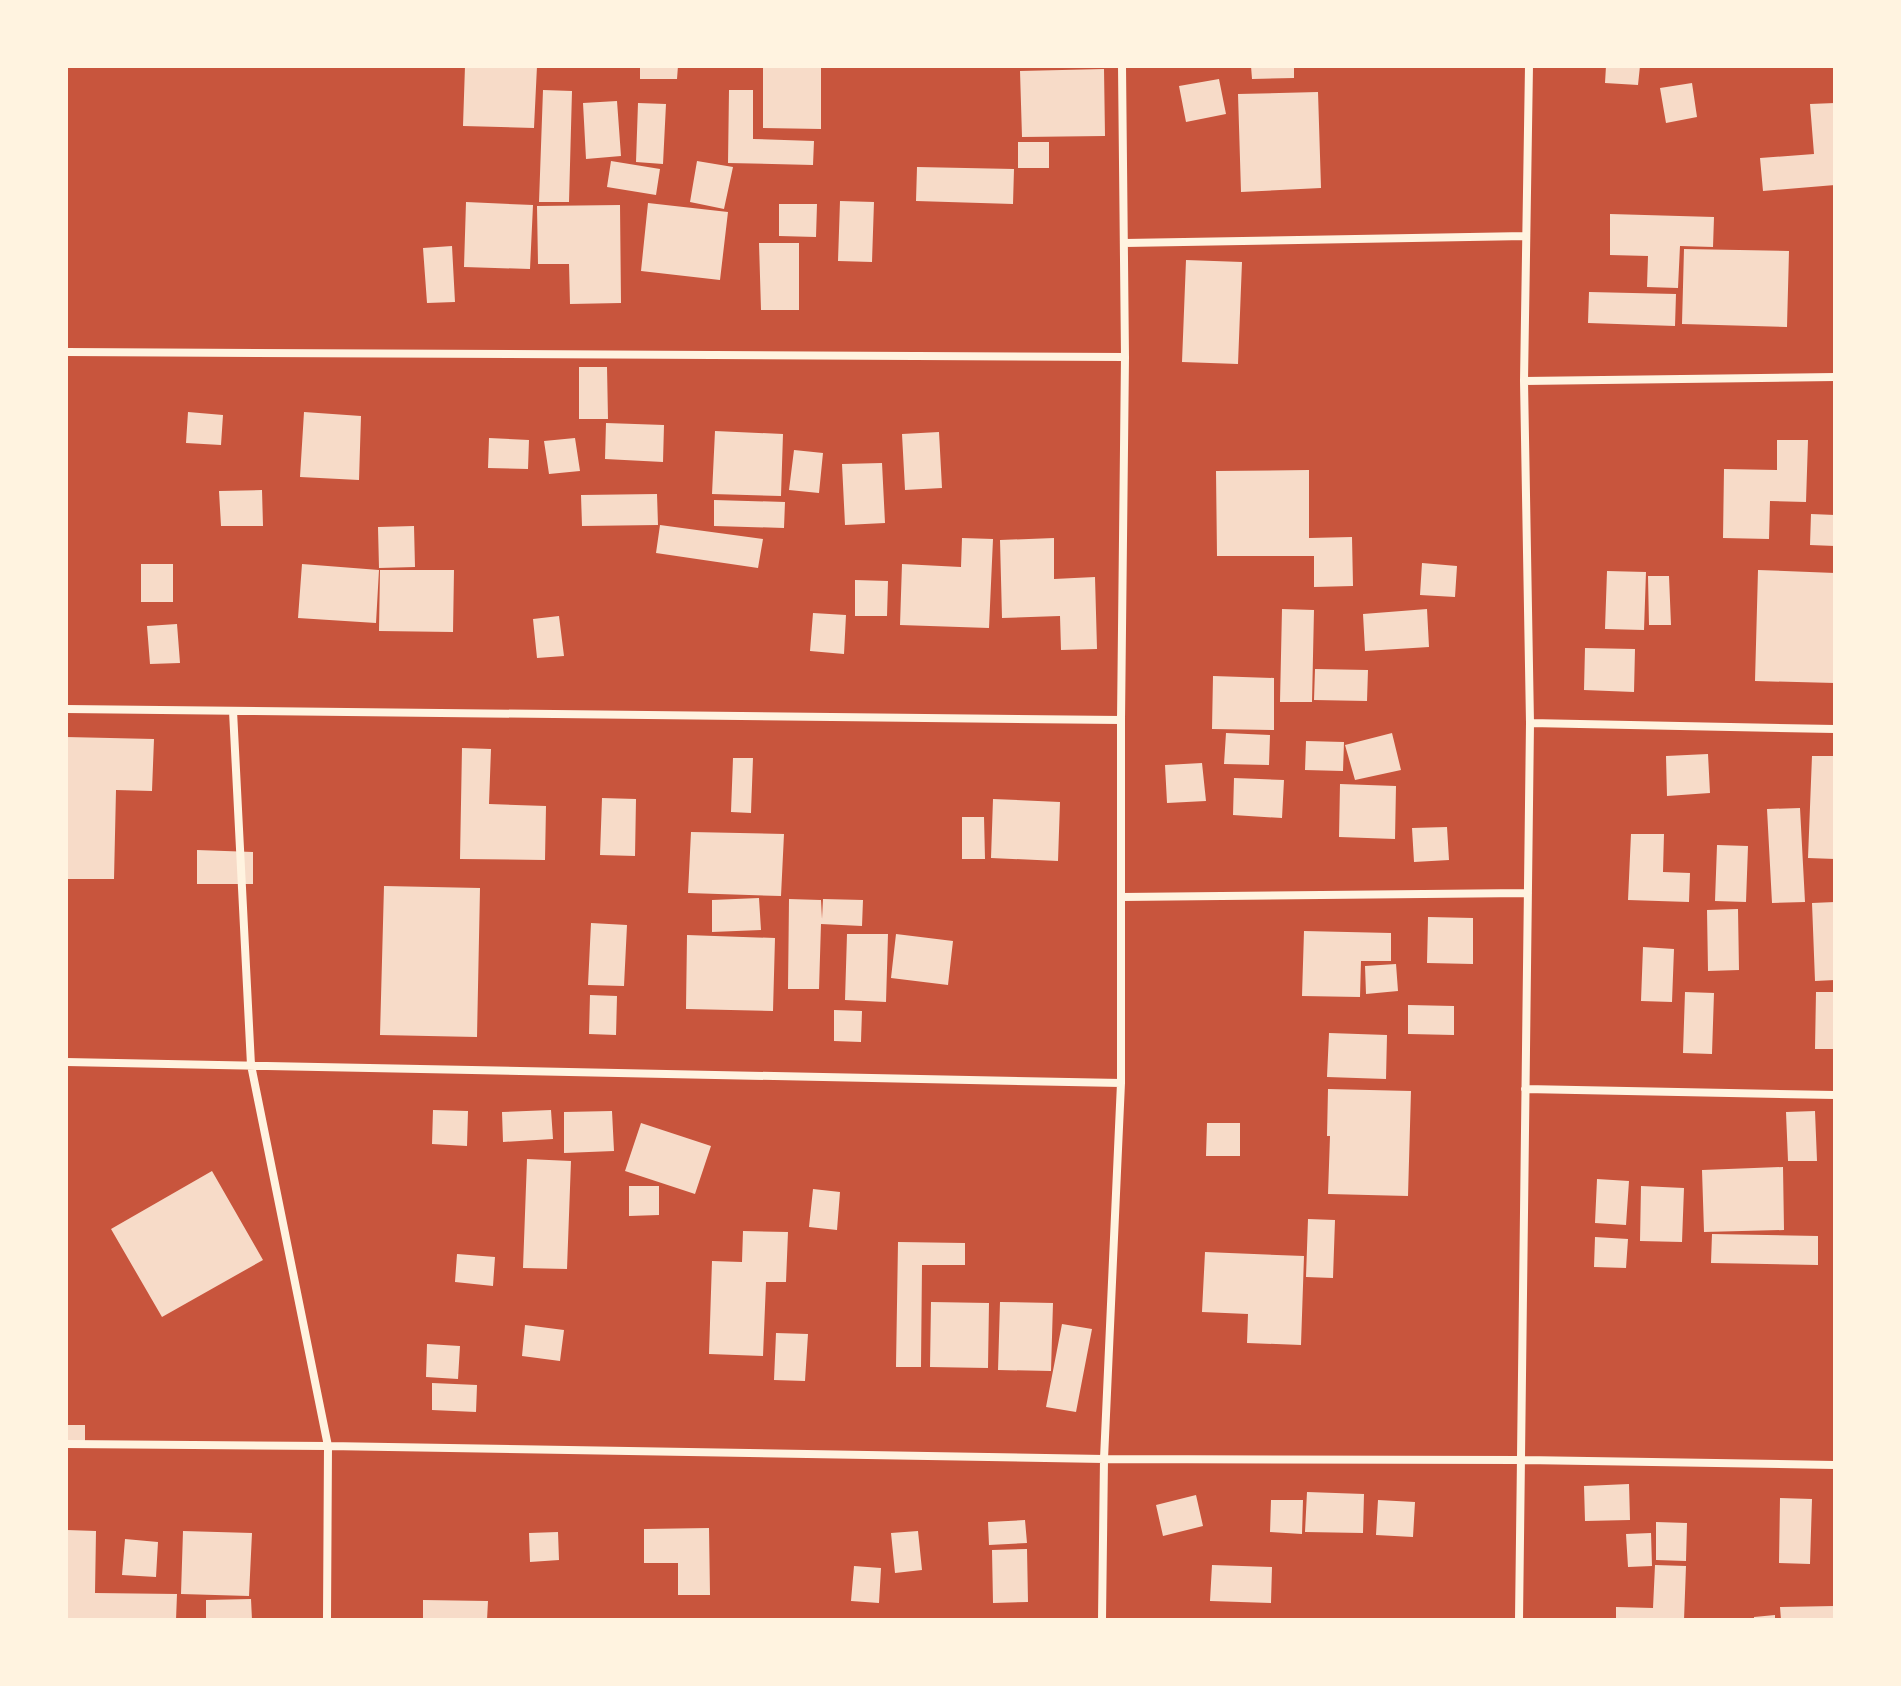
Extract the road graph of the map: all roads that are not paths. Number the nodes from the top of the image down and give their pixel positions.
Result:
1 (1122, 66) edge
2 (1529, 66) edge
3 (1526, 236) junction
4 (1125, 243) junction
5 (66, 352) edge
6 (1125, 357) junction
7 (1835, 377) edge
8 (1524, 381) junction
9 (66, 709) edge
10 (233, 711) junction
11 (1121, 720) junction
12 (1530, 723) junction
13 (1835, 729) edge
14 (1528, 893) junction
15 (1121, 897) junction
16 (66, 1062) edge
17 (251, 1065) junction
18 (1121, 1083) junction
19 (1525, 1089) junction
20 (1835, 1095) edge
21 (66, 1444) edge
22 (328, 1446) junction
23 (1104, 1459) junction
24 (1521, 1460) junction
25 (1835, 1465) edge
26 (327, 1620) edge
27 (1102, 1620) edge
28 (1519, 1620) edge

1 - 4 street
2 - 3 street
3 - 4 street
3 - 8 street
4 - 6 street
5 - 6 street
6 - 11 street
7 - 8 street
8 - 12 street
9 - 10 street
10 - 11 street
10 - 17 street
11 - 15 street
12 - 13 street
12 - 14 street
14 - 15 street
14 - 19 street
15 - 18 street
16 - 17 street
17 - 18 street
17 - 22 street
18 - 23 street
19 - 20 street
19 - 24 street
21 - 22 street
22 - 23 street
22 - 26 street
23 - 24 street
23 - 27 street
24 - 25 street
24 - 28 street

